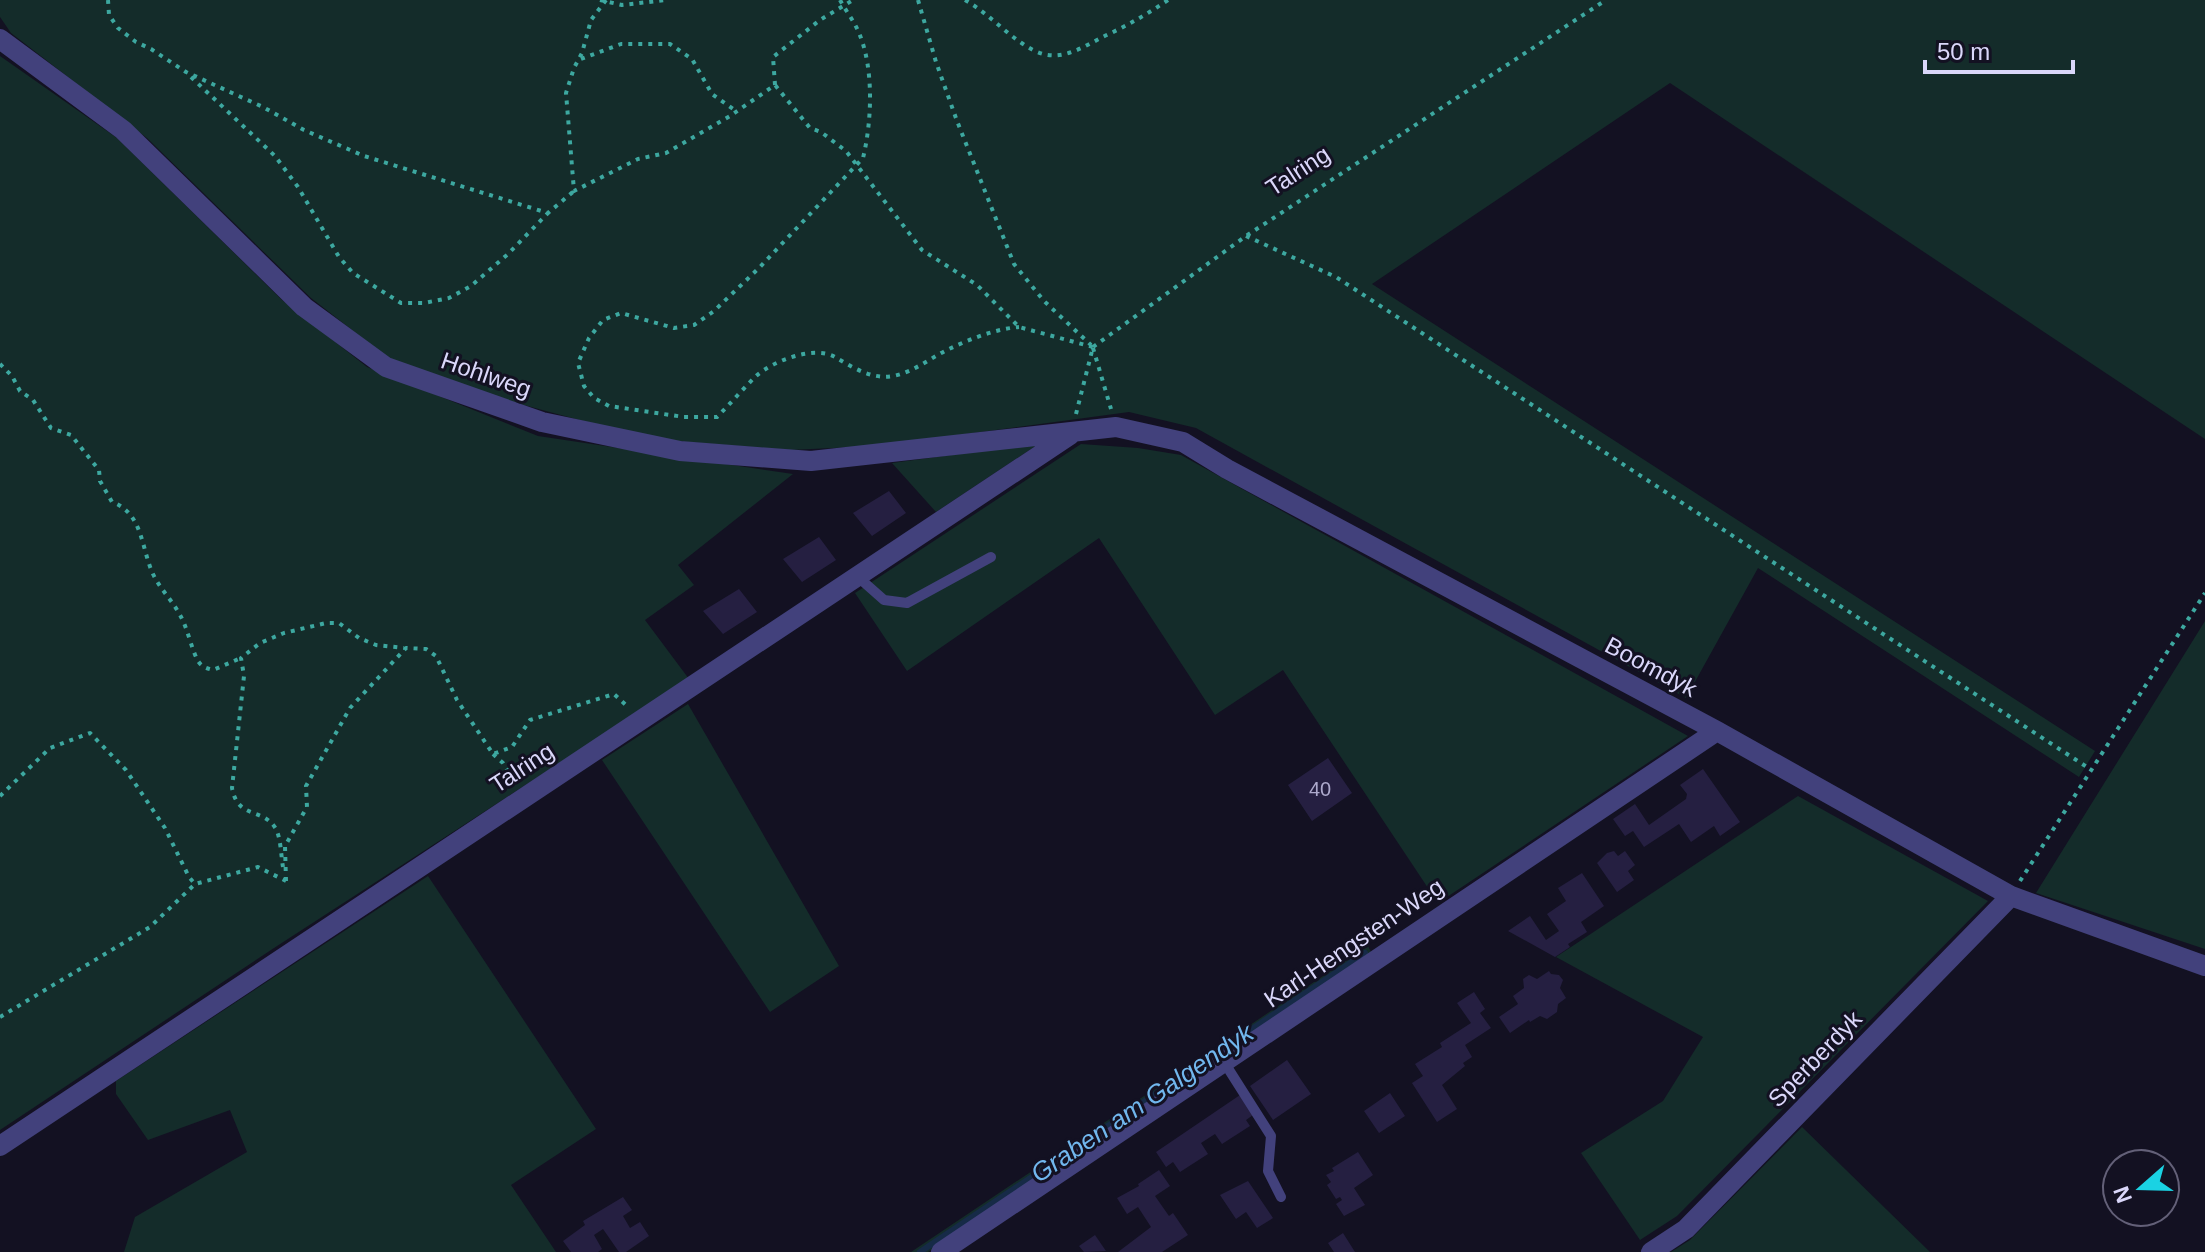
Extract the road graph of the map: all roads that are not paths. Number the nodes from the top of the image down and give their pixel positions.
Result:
1 (0, 39) edge
2 (1073, 433) junction
3 (991, 557) dead end
4 (858, 577) junction
5 (1717, 731) junction
6 (2011, 896) junction
7 (2205, 966) edge
8 (1224, 1062) junction
9 (0, 1146) edge
10 (1281, 1197) dead end
11 (941, 1252) edge
12 (1651, 1252) edge

1 - 2 street, Hohlweg
2 - 4 street, Talring
2 - 5 street, Boomdyk
3 - 4 lane
4 - 9 street, Talring
5 - 6 street, Boomdyk
5 - 8 street, Karl-Hengsten-Weg
6 - 7 street, Boomdyk
6 - 12 street, Sperberdyk
8 - 10 lane
8 - 11 street, Karl-Hengsten-Weg

